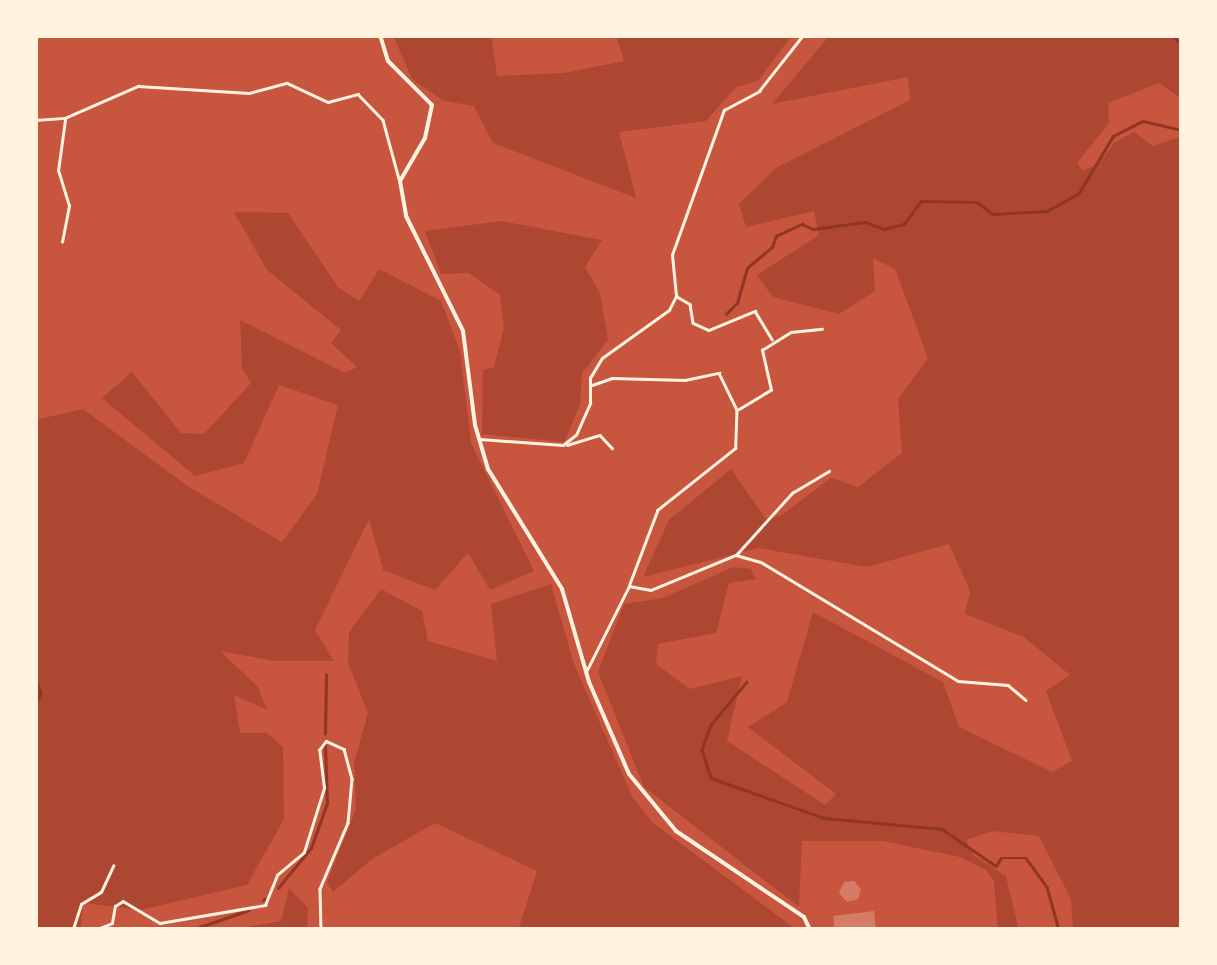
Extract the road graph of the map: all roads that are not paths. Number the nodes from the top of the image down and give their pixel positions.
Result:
1 (380, 35) edge
2 (803, 35) edge
3 (65, 118) junction
4 (35, 120) edge
5 (400, 180) junction
6 (62, 242) dead end
7 (676, 296) junction
8 (822, 329) dead end
9 (773, 341) junction
10 (590, 386) junction
11 (737, 410) junction
12 (479, 439) junction
13 (563, 444) junction
14 (612, 448) dead end
15 (829, 471) dead end
16 (736, 555) junction
17 (630, 586) junction
18 (586, 672) junction
19 (1026, 700) dead end
20 (113, 866) dead end
21 (45, 930) edge
22 (95, 930) edge
23 (321, 930) edge
24 (810, 930) edge

1 - 5 street
2 - 7 street
3 - 4 street
3 - 5 street
3 - 6 street
5 - 12 street
7 - 9 street
7 - 10 street
8 - 9 street
9 - 11 street
10 - 11 street
10 - 13 street
11 - 17 street
12 - 13 street
12 - 18 street
13 - 14 street
15 - 16 street
16 - 17 street
16 - 19 street
17 - 18 street
18 - 24 street
20 - 21 street
22 - 23 street

